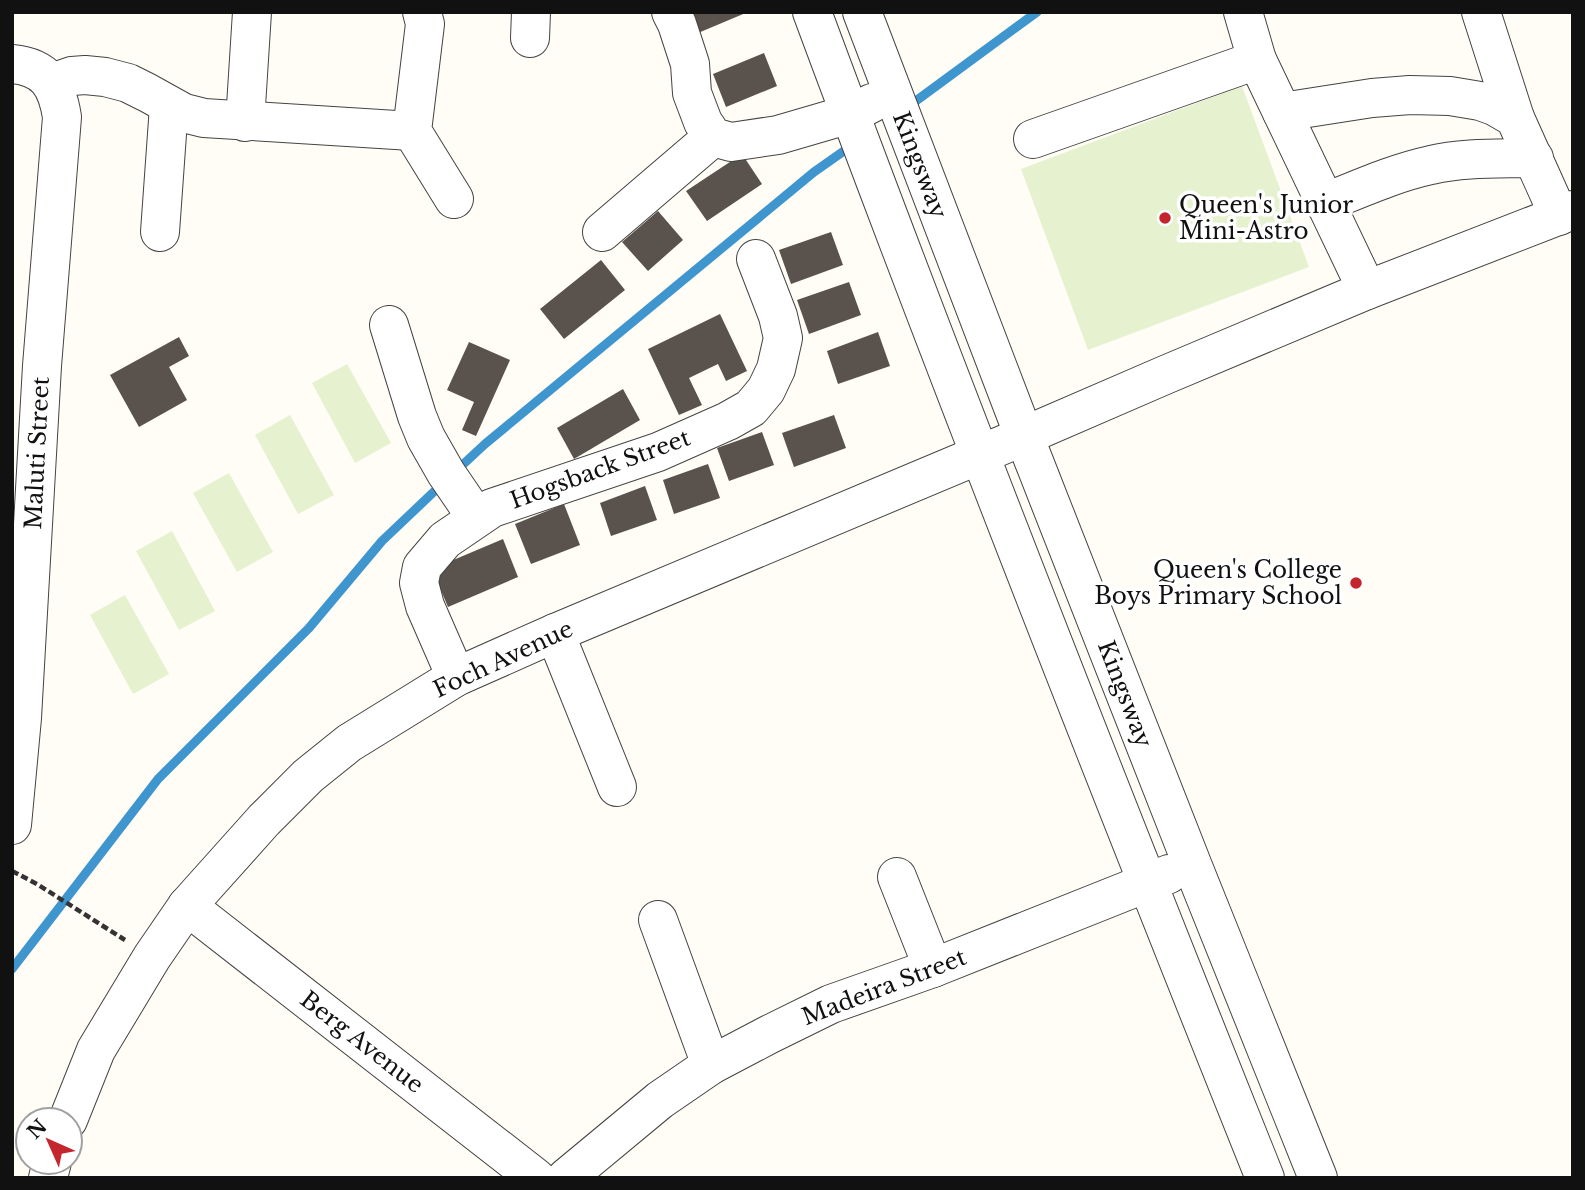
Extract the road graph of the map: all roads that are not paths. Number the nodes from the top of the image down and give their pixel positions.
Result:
1 (252, 12) edge
2 (422, 12) edge
3 (671, 12) edge
4 (813, 12) edge
5 (862, 12) edge
6 (1243, 12) edge
7 (1480, 12) edge
8 (1257, 60) junction
9 (12, 64) edge
10 (52, 83) junction
11 (895, 98) junction
12 (169, 106) junction
13 (1282, 113) junction
14 (1515, 117) junction
15 (852, 120) junction
16 (246, 122) junction
17 (412, 131) junction
18 (713, 137) junction
19 (1033, 139) dead end
20 (1534, 158) junction
21 (454, 199) dead end
22 (1324, 202) junction
23 (1566, 213) edge
24 (160, 232) dead end
25 (602, 232) dead end
26 (756, 259) dead end
27 (1367, 290) junction
28 (389, 325) dead end
29 (1024, 436) junction
30 (980, 454) junction
31 (472, 512) junction
32 (555, 633) junction
33 (456, 677) junction
34 (617, 788) dead end
35 (12, 825) edge
36 (1192, 864) junction
37 (897, 877) dead end
38 (1146, 883) junction
39 (187, 905) junction
40 (658, 920) dead end
41 (933, 968) junction
42 (711, 1065) junction
43 (74, 1106) edge
44 (536, 1178) edge
45 (566, 1178) edge
46 (1265, 1178) edge
47 (1318, 1178) edge

1 - 16 street
2 - 17 street
3 - 18 street
4 - 15 street, Kingsway
5 - 11 street, Kingsway
6 - 8 street
7 - 14 street
8 - 13 street
8 - 19 street
9 - 10 street
10 - 12 street
10 - 35 street, Maluti Street
11 - 15 street
11 - 29 street, Kingsway
12 - 16 street
12 - 24 street
13 - 14 street
13 - 22 street
14 - 20 street
15 - 18 street
15 - 30 street, Kingsway
16 - 17 street
17 - 21 street
18 - 25 street
20 - 22 street
20 - 23 street
22 - 27 street
23 - 27 street, Foch Avenue
26 - 31 street, Hogsback Street
27 - 29 street, Foch Avenue
28 - 31 street
29 - 30 street, Foch Avenue
29 - 36 street, Kingsway
30 - 32 street, Foch Avenue
30 - 38 street, Kingsway
31 - 33 street, Hogsback Street
32 - 33 street, Foch Avenue
32 - 34 street
33 - 39 street, Foch Avenue
36 - 38 street, Madeira Street
36 - 47 street, Kingsway
37 - 41 street
38 - 41 street, Madeira Street
38 - 46 street, Kingsway
39 - 43 street, Foch Avenue
39 - 44 street, Berg Avenue
40 - 42 street
41 - 42 street, Madeira Street
42 - 45 street, Madeira Street

